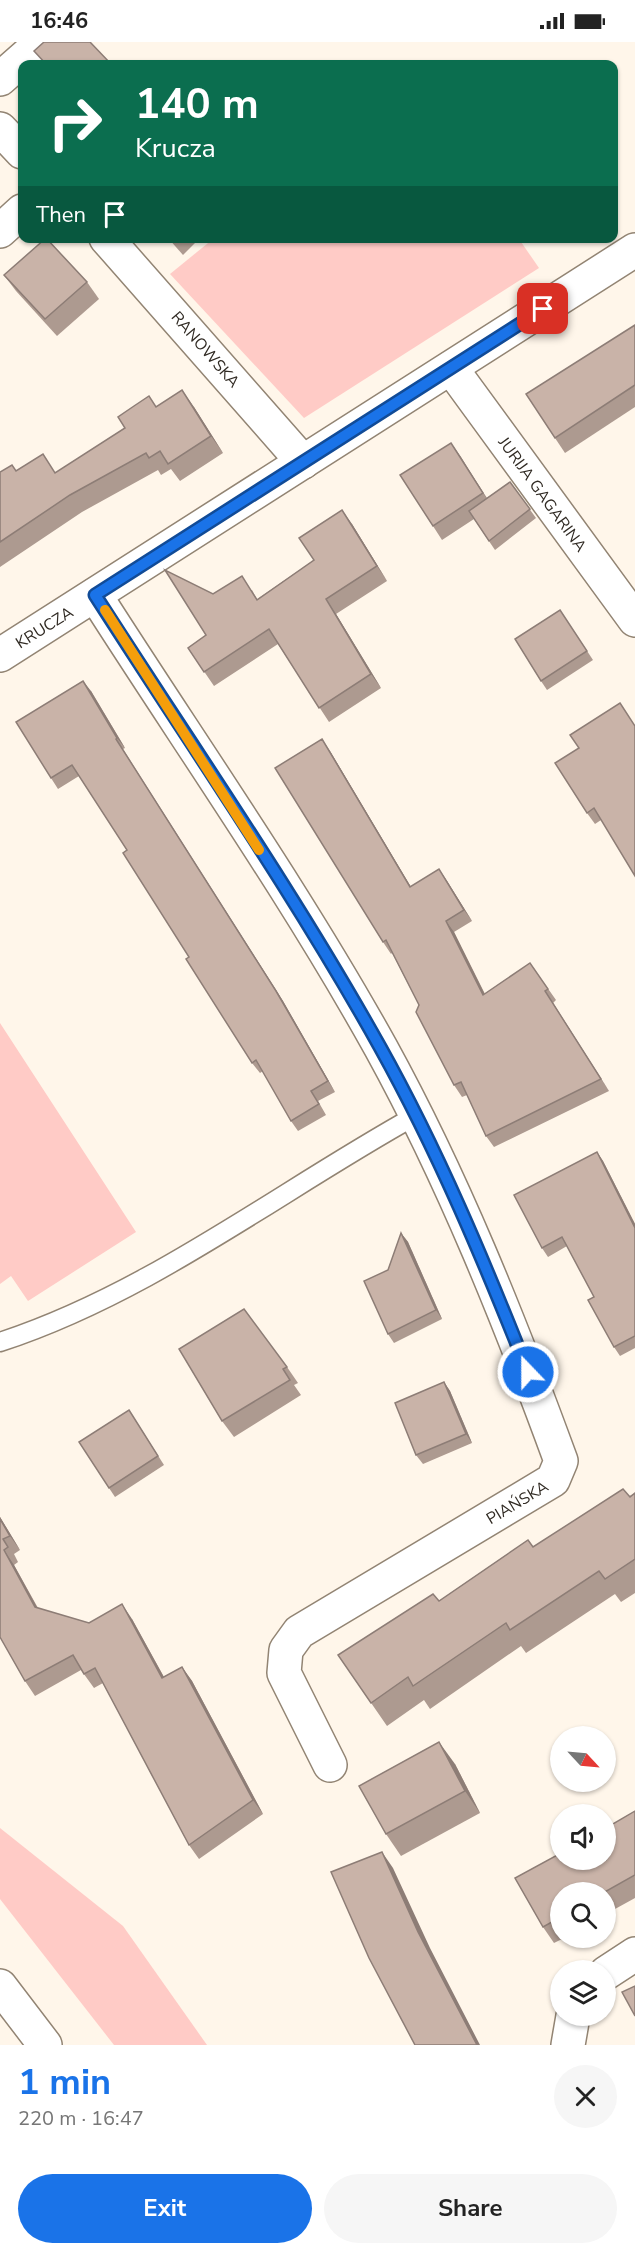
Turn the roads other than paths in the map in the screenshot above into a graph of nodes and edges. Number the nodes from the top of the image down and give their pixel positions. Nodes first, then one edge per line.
1 (42, 42) edge
2 (21, 60) edge
3 (18, 63) edge
4 (0, 78) edge
5 (0, 129) edge
6 (18, 148) edge
7 (18, 215) edge
8 (0, 231) edge
9 (110, 243) edge
10 (635, 250) edge
11 (451, 368) junction
12 (303, 462) junction
13 (95, 595) junction
14 (635, 620) edge
15 (0, 655) edge
16 (415, 1116) junction
17 (0, 1342) edge
18 (330, 1765) dead end
19 (635, 1954) edge
20 (616, 1966) edge
21 (0, 1986) edge
22 (571, 2026) edge
23 (45, 2045) edge
24 (568, 2045) edge

1 - 2 street
3 - 4 street
5 - 6 street
7 - 8 street
9 - 12 street, RANOWSKA
10 - 11 street, KRUCZA
11 - 12 street, KRUCZA
11 - 14 street, JURIJA GAGARINA
12 - 13 street, KRUCZA
13 - 15 street, KRUCZA
13 - 16 street, PIAŃSKA
16 - 17 lane
16 - 18 street, PIAŃSKA
19 - 20 street
21 - 23 street
22 - 24 street

